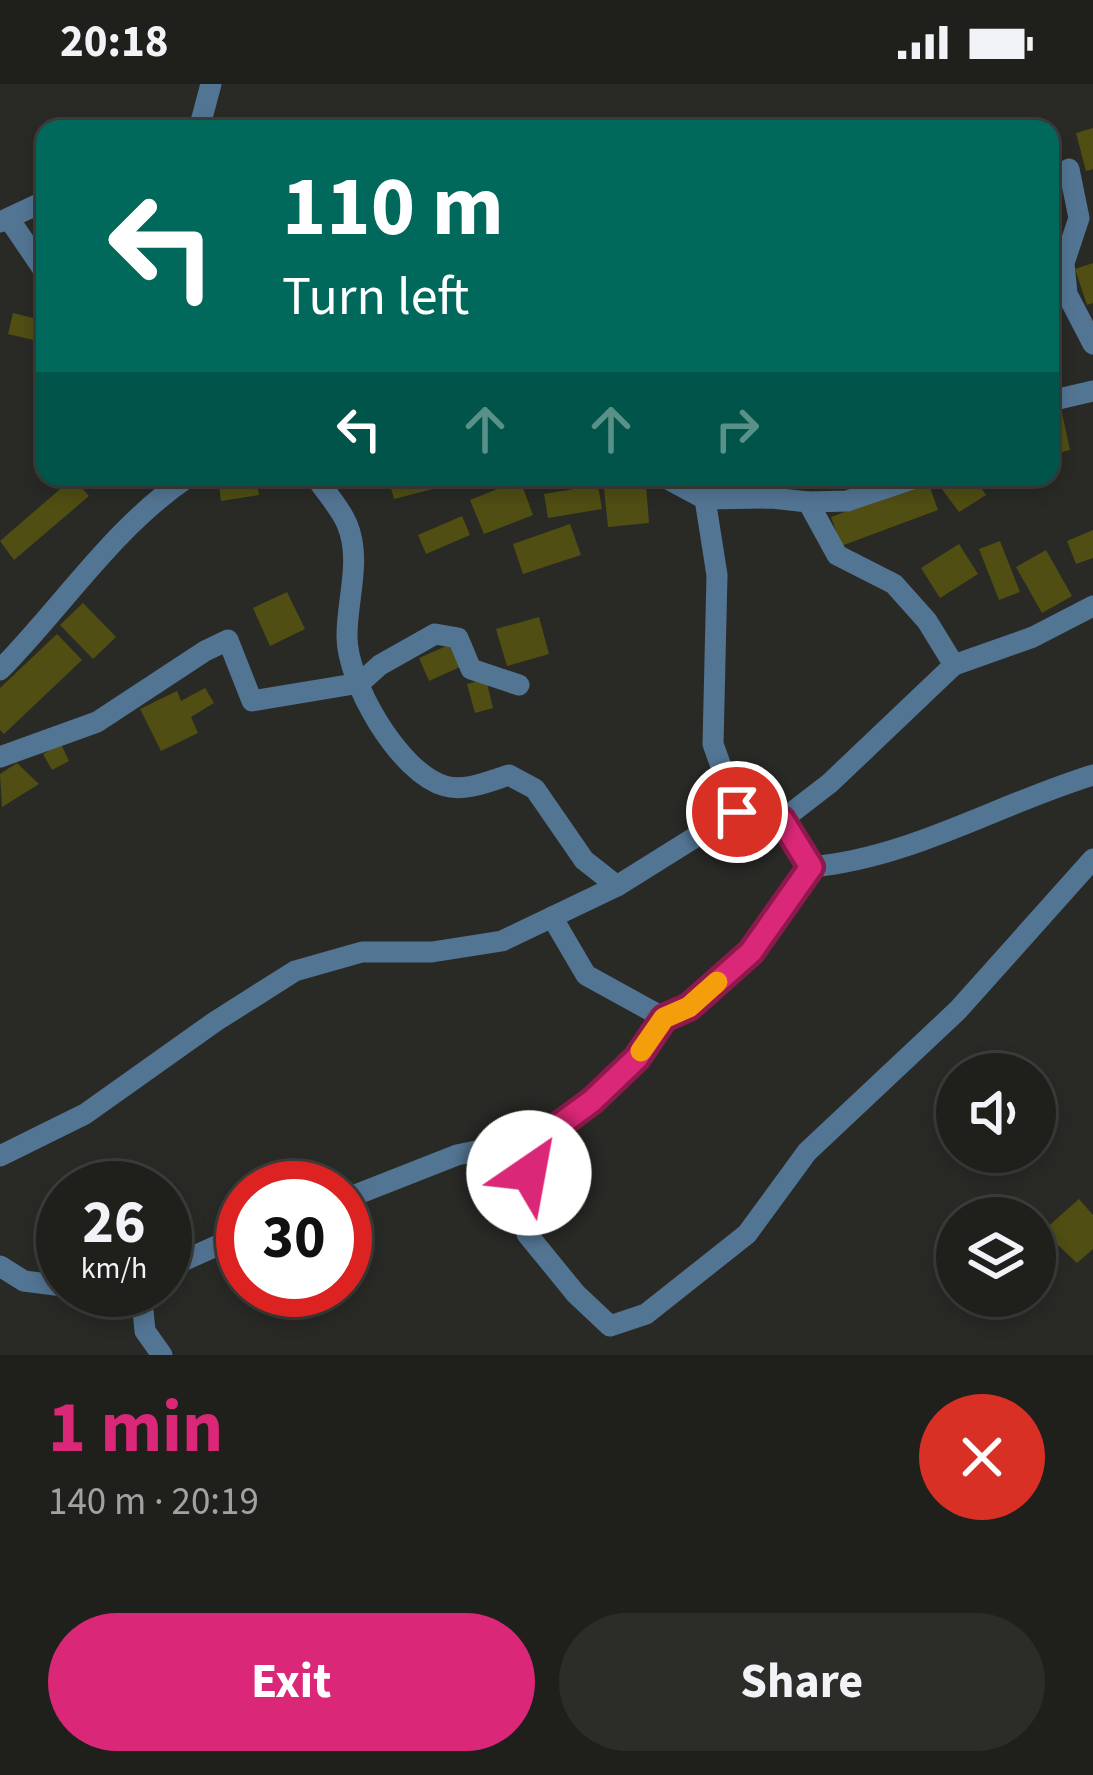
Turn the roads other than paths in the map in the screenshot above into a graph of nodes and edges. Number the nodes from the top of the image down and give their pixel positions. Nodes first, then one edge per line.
1 (211, 84) edge
2 (202, 120) edge
3 (1069, 169) dead end
4 (36, 205) edge
5 (5, 220) edge
6 (36, 260) edge
7 (1093, 344) edge
8 (1093, 391) edge
9 (1059, 399) edge
10 (177, 486) edge
11 (322, 486) edge
12 (680, 486) edge
13 (891, 486) edge
14 (705, 500) junction
15 (808, 502) junction
16 (1093, 606) edge
17 (954, 665) junction
18 (0, 670) edge
19 (360, 683) junction
20 (519, 685) dead end
21 (0, 757) edge
22 (1093, 775) edge
23 (737, 812) junction
24 (782, 820) junction
25 (1093, 859) edge
26 (811, 867) junction
27 (617, 886) junction
28 (552, 917) junction
29 (664, 1018) junction
30 (543, 1137) junction
31 (0, 1156) edge
32 (372, 1188) edge
33 (0, 1266) edge
34 (36, 1283) edge
35 (144, 1317) edge
36 (162, 1355) edge

1 - 2 street
3 - 7 street
4 - 5 street
5 - 6 street
8 - 9 street
10 - 18 street
11 - 19 street
12 - 14 street
13 - 15 street
14 - 15 street
14 - 23 street
15 - 17 street
16 - 17 street
17 - 24 street
19 - 20 street
19 - 21 street
19 - 27 street
22 - 26 street
23 - 24 street
23 - 27 street
24 - 26 street
25 - 30 street
26 - 29 street
27 - 28 street
28 - 29 street
28 - 31 street
29 - 30 street
30 - 32 street
33 - 34 street
35 - 36 street

